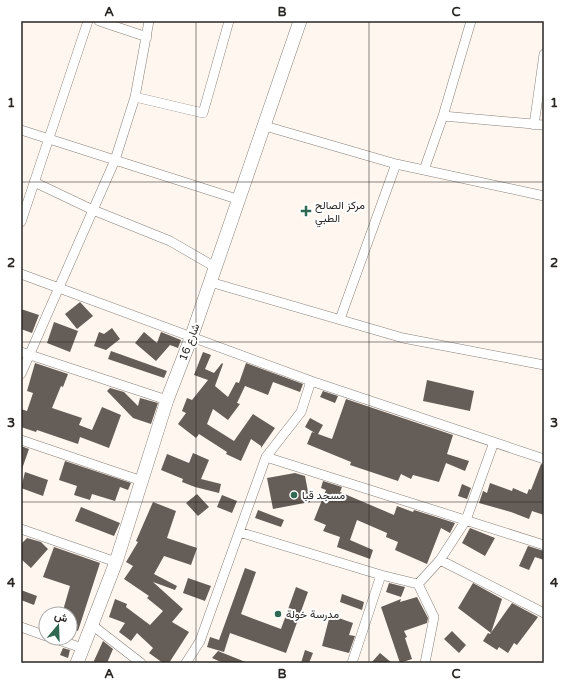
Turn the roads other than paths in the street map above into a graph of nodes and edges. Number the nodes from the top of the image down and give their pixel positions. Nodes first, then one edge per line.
1 (88, 21) edge
2 (99, 21) edge
3 (149, 21) edge
4 (229, 21) edge
5 (300, 21) edge
6 (471, 21) edge
7 (146, 37) junction
8 (544, 55) edge
9 (135, 97) junction
10 (443, 116) junction
11 (534, 125) junction
12 (544, 125) edge
13 (265, 126) junction
14 (21, 130) edge
15 (49, 138) junction
16 (115, 160) junction
17 (396, 164) junction
18 (424, 170) junction
19 (34, 182) junction
20 (544, 196) edge
21 (240, 200) junction
22 (93, 210) junction
23 (21, 222) edge
24 (215, 267) junction
25 (21, 274) edge
26 (210, 282) junction
27 (58, 289) junction
28 (340, 320) junction
29 (192, 338) junction
30 (25, 353) edge
31 (544, 355) edge
32 (543, 365) edge
33 (21, 374) edge
34 (311, 381) junction
35 (167, 400) junction
36 (21, 440) edge
37 (494, 442) junction
38 (266, 457) junction
39 (544, 459) edge
40 (142, 481) junction
41 (466, 520) junction
42 (21, 529) edge
43 (240, 532) junction
44 (544, 544) edge
45 (440, 560) junction
46 (116, 562) junction
47 (381, 575) junction
48 (418, 584) junction
49 (544, 612) edge
50 (92, 625) junction
51 (21, 627) edge
52 (38, 633) edge
53 (76, 646) edge
54 (82, 648) junction
55 (426, 661) edge
56 (77, 663) edge
57 (141, 663) edge
58 (186, 663) edge
59 (352, 663) edge
60 (436, 663) edge

1 - 15 street
2 - 7 street
3 - 7 street
4 - 9 street
5 - 13 street, شارع 16
6 - 10 street
7 - 9 street
8 - 11 street
9 - 16 street
10 - 11 street
10 - 18 street
11 - 12 street
13 - 17 street
13 - 21 street, شارع 16
14 - 15 street
15 - 16 street
15 - 19 street
16 - 21 street
16 - 22 street
17 - 18 street
17 - 28 street
18 - 20 street
19 - 22 street
19 - 23 street
21 - 24 street, شارع 16
22 - 24 street
22 - 27 street
24 - 26 street, شارع 16
25 - 27 street
26 - 28 street
26 - 29 street, شارع 16
27 - 29 street
27 - 30 street
28 - 32 street
29 - 34 street
29 - 35 street, شارع 16
30 - 33 street
30 - 35 street
31 - 32 street
34 - 37 street
34 - 38 street
35 - 40 street, شارع 16
36 - 40 street
37 - 39 street
37 - 41 street
38 - 41 street
38 - 43 street
40 - 46 street, شارع 16
41 - 44 street
41 - 45 street
42 - 46 street
43 - 47 street
43 - 58 street
45 - 48 street
45 - 49 street
46 - 50 street, شارع 16
47 - 48 street
47 - 59 street
48 - 55 street
50 - 54 street, شارع 16
50 - 57 street
51 - 52 street
53 - 54 street
54 - 56 street, شارع 16
55 - 60 street

